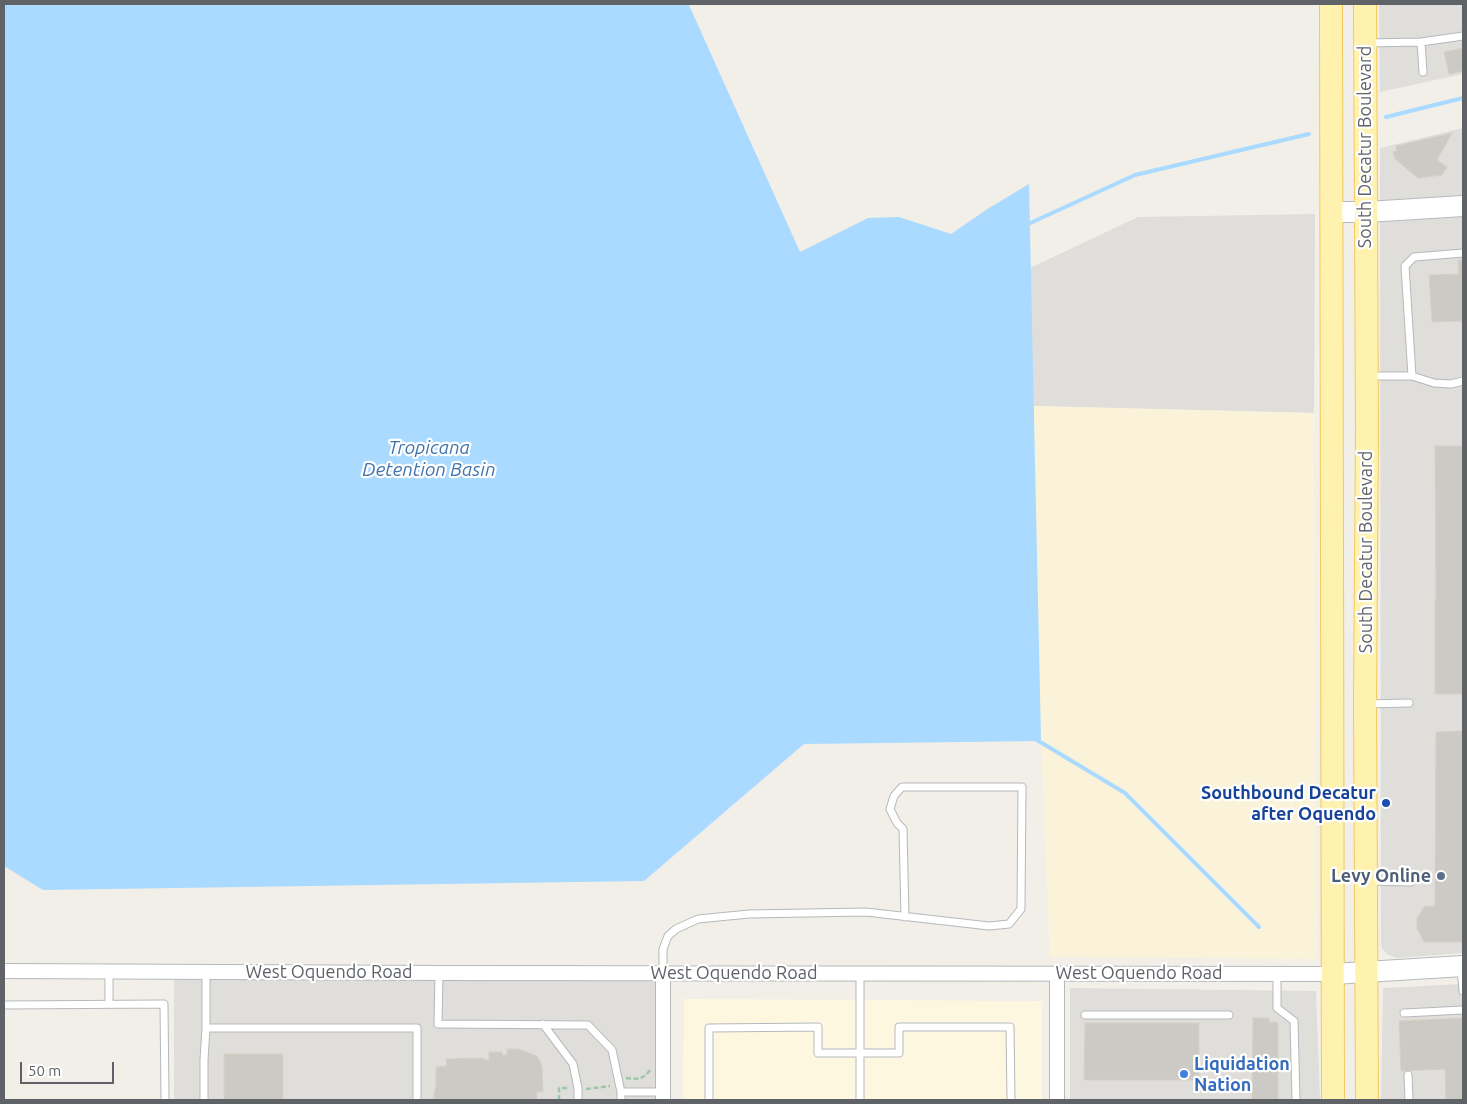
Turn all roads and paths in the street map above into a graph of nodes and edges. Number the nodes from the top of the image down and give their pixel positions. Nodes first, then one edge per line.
1 (1331, 4) edge
2 (1365, 4) edge
3 (1463, 36) edge
4 (1421, 42) junction
5 (1364, 44) junction
6 (1423, 72) dead end
7 (1463, 206) edge
8 (1331, 212) junction
9 (1366, 212) junction
10 (1463, 253) edge
11 (1366, 376) junction
12 (1412, 376) junction
13 (1463, 382) edge
14 (1365, 704) junction
15 (1409, 704) dead end
16 (1366, 881) junction
17 (1411, 882) dead end
18 (905, 916) junction
19 (1462, 966) edge
20 (4, 970) edge
21 (109, 971) junction
22 (206, 971) junction
23 (1366, 972) junction
24 (439, 973) junction
25 (662, 973) junction
26 (1057, 973) junction
27 (1277, 973) junction
28 (860, 974) junction
29 (1333, 974) junction
30 (1463, 991) edge
31 (109, 1004) junction
32 (4, 1005) edge
33 (1463, 1010) edge
34 (1404, 1013) dead end
35 (1085, 1015) dead end
36 (1229, 1015) dead end
37 (543, 1024) junction
38 (206, 1028) junction
39 (859, 1053) junction
40 (650, 1070) dead end
41 (1408, 1075) dead end
42 (619, 1081) junction
43 (578, 1088) junction
44 (621, 1092) junction
45 (662, 1096) edge
46 (165, 1100) edge
47 (204, 1100) edge
48 (417, 1100) edge
49 (559, 1100) edge
50 (578, 1100) edge
51 (621, 1100) edge
52 (709, 1100) edge
53 (860, 1100) edge
54 (1011, 1100) edge
55 (1057, 1100) edge
56 (1296, 1100) edge
57 (1333, 1100) edge
58 (1367, 1100) edge
59 (1409, 1100) edge

1 - 8 main road, South Decatur Boulevard
2 - 5 main road, South Decatur Boulevard
3 - 4 lane
4 - 5 lane
4 - 6 lane
5 - 9 main road, South Decatur Boulevard
7 - 9 street
8 - 9 street
8 - 29 main road, South Decatur Boulevard
9 - 11 main road, South Decatur Boulevard
10 - 12 lane
11 - 12 lane
11 - 14 main road, South Decatur Boulevard
12 - 13 lane
14 - 15 lane
14 - 16 main road, South Decatur Boulevard
16 - 17 lane
16 - 23 main road, South Decatur Boulevard
18 - 18 lane
18 - 25 lane
19 - 23 street, West Oquendo Road
19 - 30 lane
20 - 21 street, West Oquendo Road
21 - 22 street, West Oquendo Road
21 - 31 lane
22 - 24 street, West Oquendo Road
22 - 38 lane
23 - 29 street, West Oquendo Road
23 - 58 main road, South Decatur Boulevard
24 - 25 street, West Oquendo Road
24 - 37 lane
25 - 28 street, West Oquendo Road
25 - 45 street
26 - 27 street, West Oquendo Road
26 - 28 street, West Oquendo Road
26 - 55 street
27 - 29 street, West Oquendo Road
27 - 56 lane
28 - 39 lane
29 - 57 main road, South Decatur Boulevard
31 - 32 lane
31 - 46 lane
33 - 34 lane
35 - 36 lane
37 - 42 lane
37 - 43 lane
38 - 47 lane
38 - 48 lane
39 - 52 lane
39 - 53 lane
39 - 54 lane
40 - 42 path
41 - 59 lane
42 - 43 path
42 - 44 lane
43 - 49 path
43 - 50 lane
44 - 45 lane
44 - 51 lane

